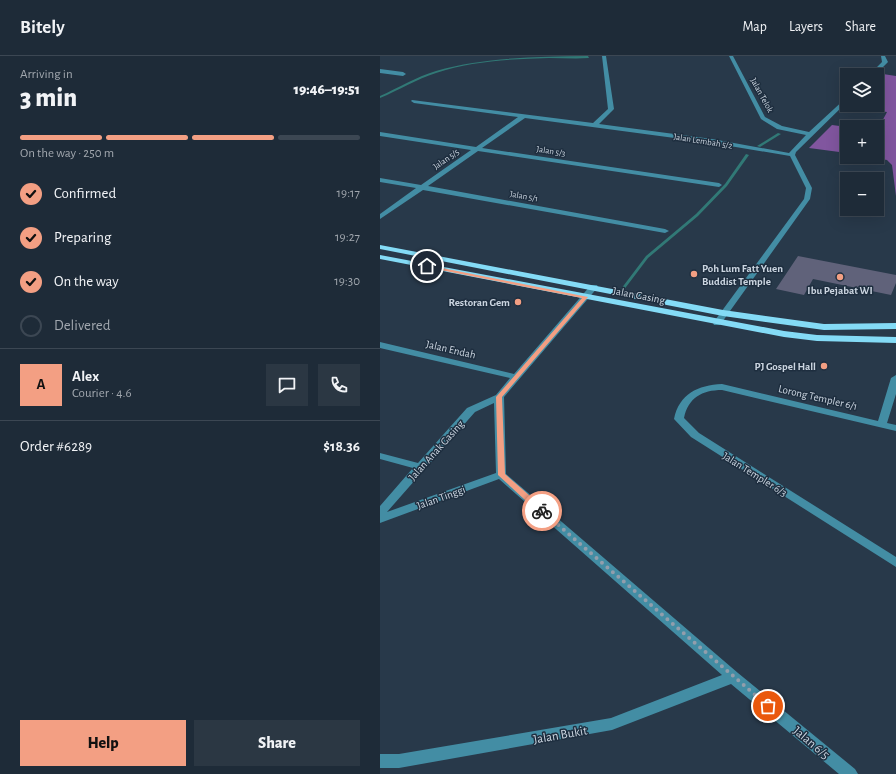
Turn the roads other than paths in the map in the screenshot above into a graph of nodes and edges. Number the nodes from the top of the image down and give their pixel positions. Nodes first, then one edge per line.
1 (604, 56) edge
2 (731, 56) edge
3 (883, 56) edge
4 (879, 68) edge
5 (380, 71) edge
6 (403, 74) dead end
7 (414, 101) dead end
8 (840, 106) edge
9 (523, 116) junction
10 (595, 125) junction
11 (380, 134) edge
12 (811, 134) junction
13 (477, 149) junction
14 (792, 155) junction
15 (380, 180) edge
16 (719, 185) dead end
17 (423, 187) junction
18 (380, 217) edge
19 (665, 231) dead end
20 (380, 247) edge
21 (380, 257) edge
22 (594, 287) junction
23 (585, 297) junction
24 (723, 313) junction
25 (717, 322) junction
26 (896, 326) edge
27 (896, 340) edge
28 (380, 345) edge
29 (516, 377) junction
30 (896, 378) edge
31 (733, 389) joint
32 (499, 397) junction
33 (882, 424) junction
34 (896, 428) edge
35 (380, 456) edge
36 (421, 467) junction
37 (501, 475) junction
38 (380, 513) edge
39 (380, 520) edge
40 (896, 563) edge
41 (732, 677) junction
42 (380, 761) edge
43 (850, 774) edge

1 - 10 street
2 - 12 street, Jalan Telok
3 - 4 street
5 - 6 street
7 - 9 street, Jalan Lembah 5/2
8 - 12 street
9 - 10 street, Jalan Lembah 5/2
9 - 13 street, Jalan 5/5
10 - 14 street, Jalan Lembah 5/2
11 - 13 street, Jalan 5/3
12 - 14 street
13 - 16 street, Jalan 5/3
13 - 17 street, Jalan 5/5
14 - 24 street
15 - 17 street, Jalan 5/1
17 - 18 street, Jalan 5/5
17 - 19 street, Jalan 5/1
20 - 22 main road, Jalan Gasing
21 - 23 main road, Jalan Gasing
22 - 23 street, Jalan Anak Gasing
22 - 24 main road, Jalan Gasing
23 - 25 main road, Jalan Gasing
23 - 29 street, Jalan Anak Gasing
24 - 25 street
24 - 26 main road, Jalan Gasing
25 - 27 main road, Jalan Gasing
28 - 29 street, Jalan Endah
29 - 32 street, Jalan Anak Gasing
30 - 33 street
31 - 33 street, Lorong Templer 6/1
31 - 40 street, Jalan Templer 6/3
32 - 36 street, Jalan Anak Gasing
32 - 37 street
33 - 34 street, Lorong Templer 6/1
35 - 36 street
36 - 38 street, Jalan Anak Gasing
37 - 39 street, Jalan Tinggi
37 - 41 street, Jalan 6/5
41 - 42 street, Jalan Bukit
41 - 43 street, Jalan 6/5

